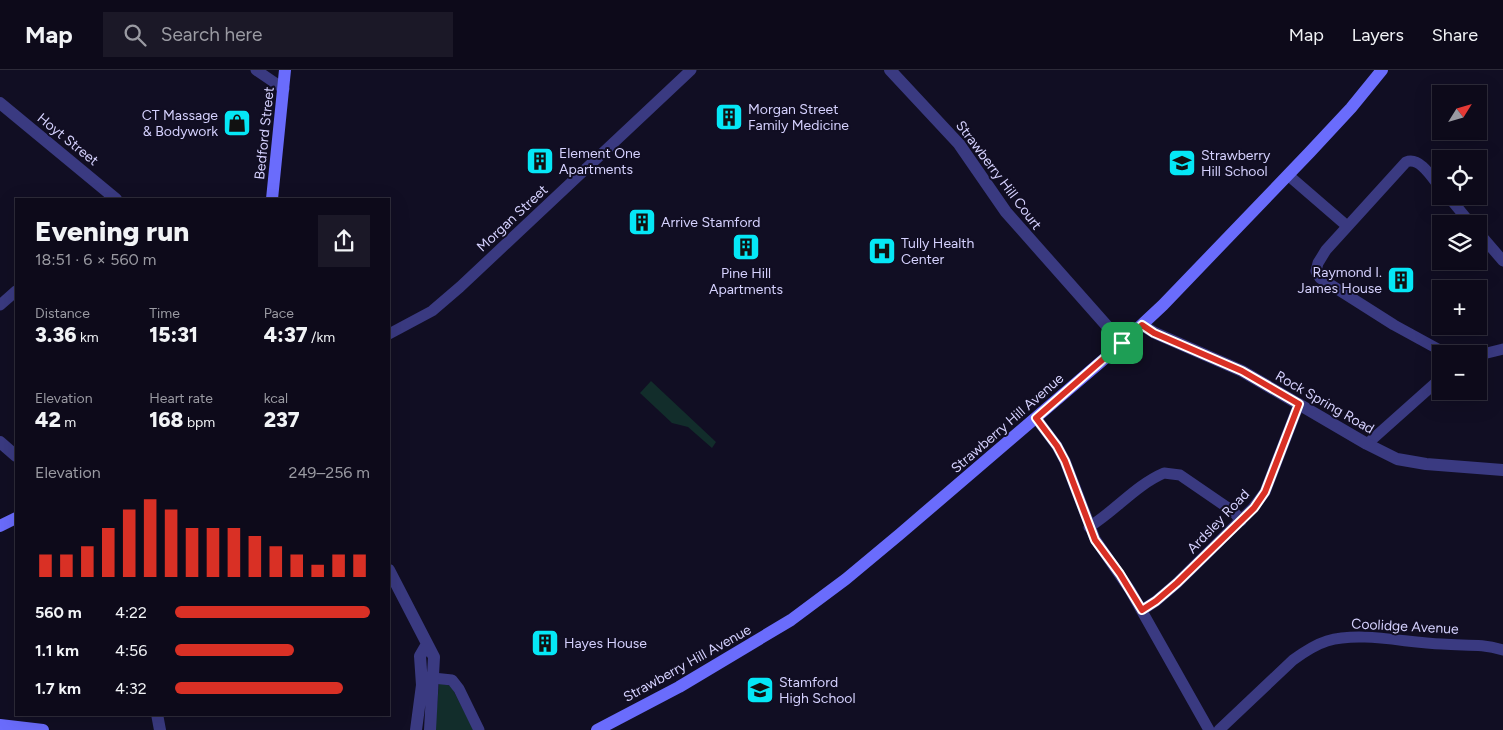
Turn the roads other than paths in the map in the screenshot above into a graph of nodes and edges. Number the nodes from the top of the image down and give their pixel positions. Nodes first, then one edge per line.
1 (256, 70) edge
2 (285, 70) edge
3 (691, 70) edge
4 (890, 70) edge
5 (1382, 70) edge
6 (284, 89) junction
7 (0, 103) edge
8 (1288, 175) junction
9 (1432, 178) edge
10 (115, 198) edge
11 (272, 198) edge
12 (1455, 205) edge
13 (1464, 215) edge
14 (1347, 226) junction
15 (1487, 242) edge
16 (1503, 261) edge
17 (15, 291) edge
18 (0, 305) edge
19 (1142, 325) junction
20 (390, 333) edge
21 (1122, 343) junction
22 (1432, 346) edge
23 (1503, 349) edge
24 (1487, 353) edge
25 (1432, 386) edge
26 (1299, 404) junction
27 (1036, 418) junction
28 (0, 442) edge
29 (1367, 444) junction
30 (15, 455) edge
31 (1503, 470) edge
32 (15, 518) edge
33 (1240, 520) junction
34 (0, 526) edge
35 (1089, 527) junction
36 (390, 572) edge
37 (1142, 610) junction
38 (427, 644) junction
39 (1503, 650) edge
40 (433, 678) junction
41 (156, 716) edge
42 (0, 725) edge
43 (43, 730) edge
44 (160, 730) edge
45 (416, 730) edge
46 (430, 730) edge
47 (479, 730) edge
48 (597, 730) edge
49 (1209, 730) edge
50 (1219, 730) edge

1 - 6 street
2 - 6 main road, Bedford Street
3 - 20 street, Morgan Street
4 - 21 street, Strawberry Hill Court
5 - 8 main road, Strawberry Hill Avenue
6 - 11 main road, Bedford Street
7 - 10 street, Hoyt Street
8 - 14 street
8 - 19 main road, Strawberry Hill Avenue
9 - 14 street
12 - 13 street
14 - 22 street
15 - 16 street
17 - 18 street
19 - 21 main road, Strawberry Hill Avenue
19 - 26 street, Rock Spring Road
21 - 27 main road, Strawberry Hill Avenue
23 - 24 street
25 - 29 street
26 - 29 street, Rock Spring Road
26 - 33 street, Ardsley Road
27 - 35 street
27 - 48 main road, Strawberry Hill Avenue
28 - 30 street
29 - 31 street, Rock Spring Road
32 - 34 main road
33 - 35 street
33 - 37 street, Ardsley Road
35 - 37 street
36 - 38 street
37 - 49 street
38 - 40 street
38 - 45 street
39 - 50 street, Coolidge Avenue
40 - 46 street
40 - 47 street
41 - 44 street
42 - 43 main road

